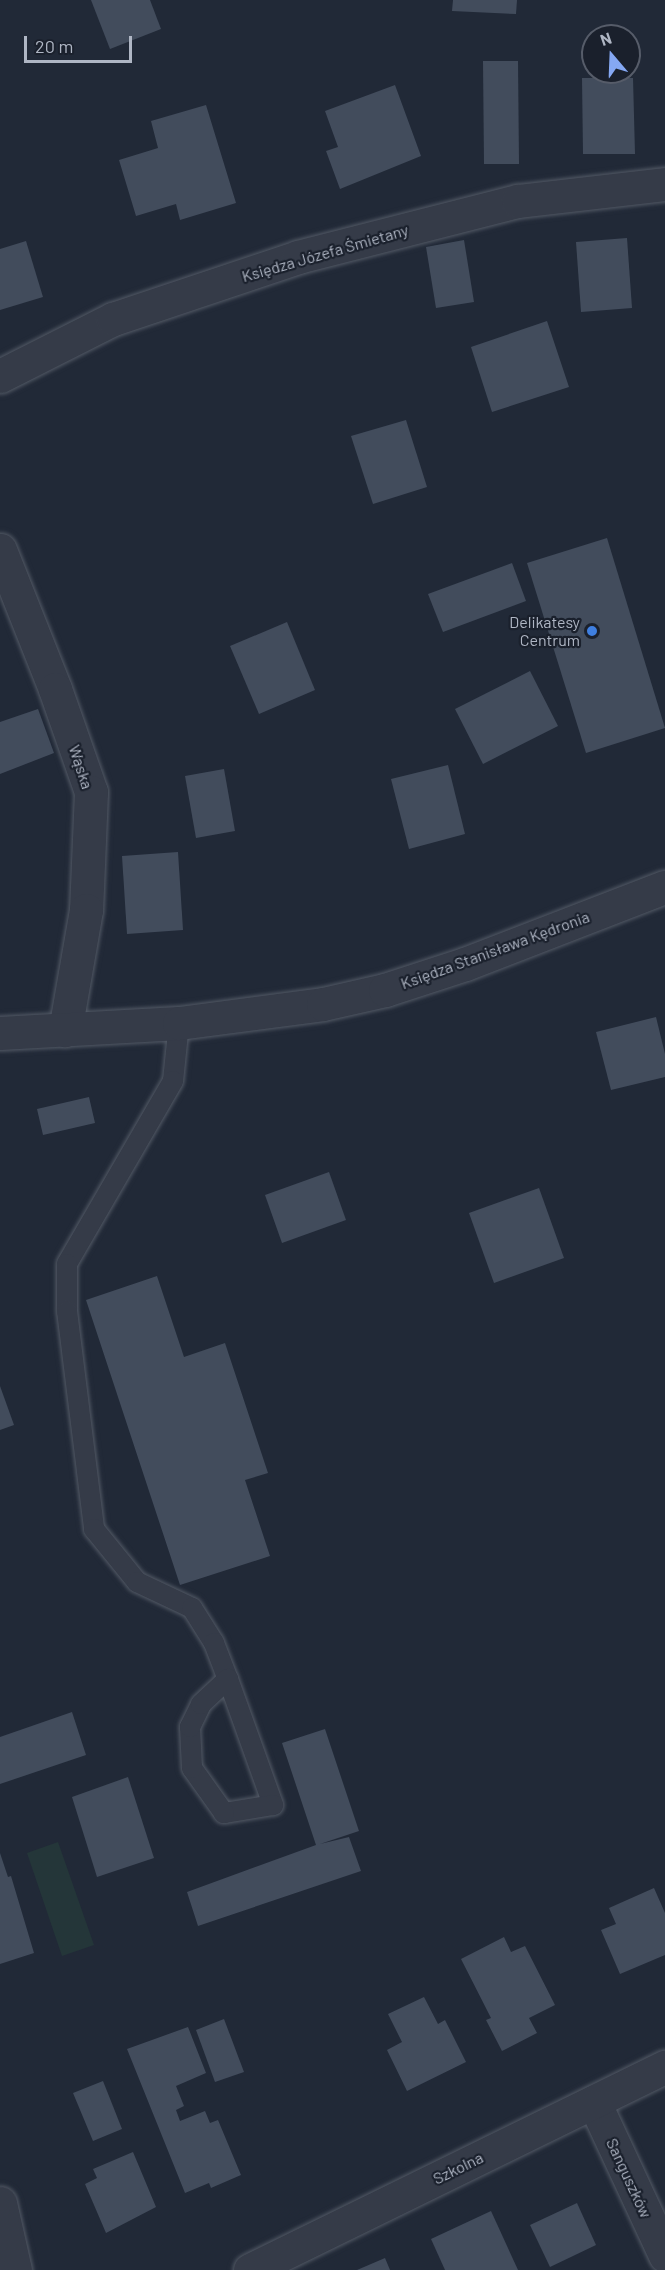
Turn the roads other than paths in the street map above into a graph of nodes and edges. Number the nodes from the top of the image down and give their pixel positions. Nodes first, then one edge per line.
1 (665, 184) edge
2 (0, 376) edge
3 (0, 550) edge
4 (665, 887) edge
5 (179, 1023) junction
6 (65, 1030) junction
7 (0, 1033) edge
8 (228, 1679) junction
9 (665, 2067) edge
10 (594, 2102) junction
11 (0, 2204) edge
12 (665, 2254) edge
13 (15, 2270) edge
14 (250, 2270) edge

1 - 2 street, Księdza Józefa Śmietany
3 - 6 street, Wąska
4 - 5 street, Księdza Stanisława Kędronia
5 - 6 street, Księdza Stanisława Kędronia
5 - 8 lane
6 - 7 street, Księdza Stanisława Kędronia
8 - 8 lane
9 - 10 street, Szkolna
10 - 12 street, Sanguszków
10 - 14 street, Szkolna
11 - 13 street

